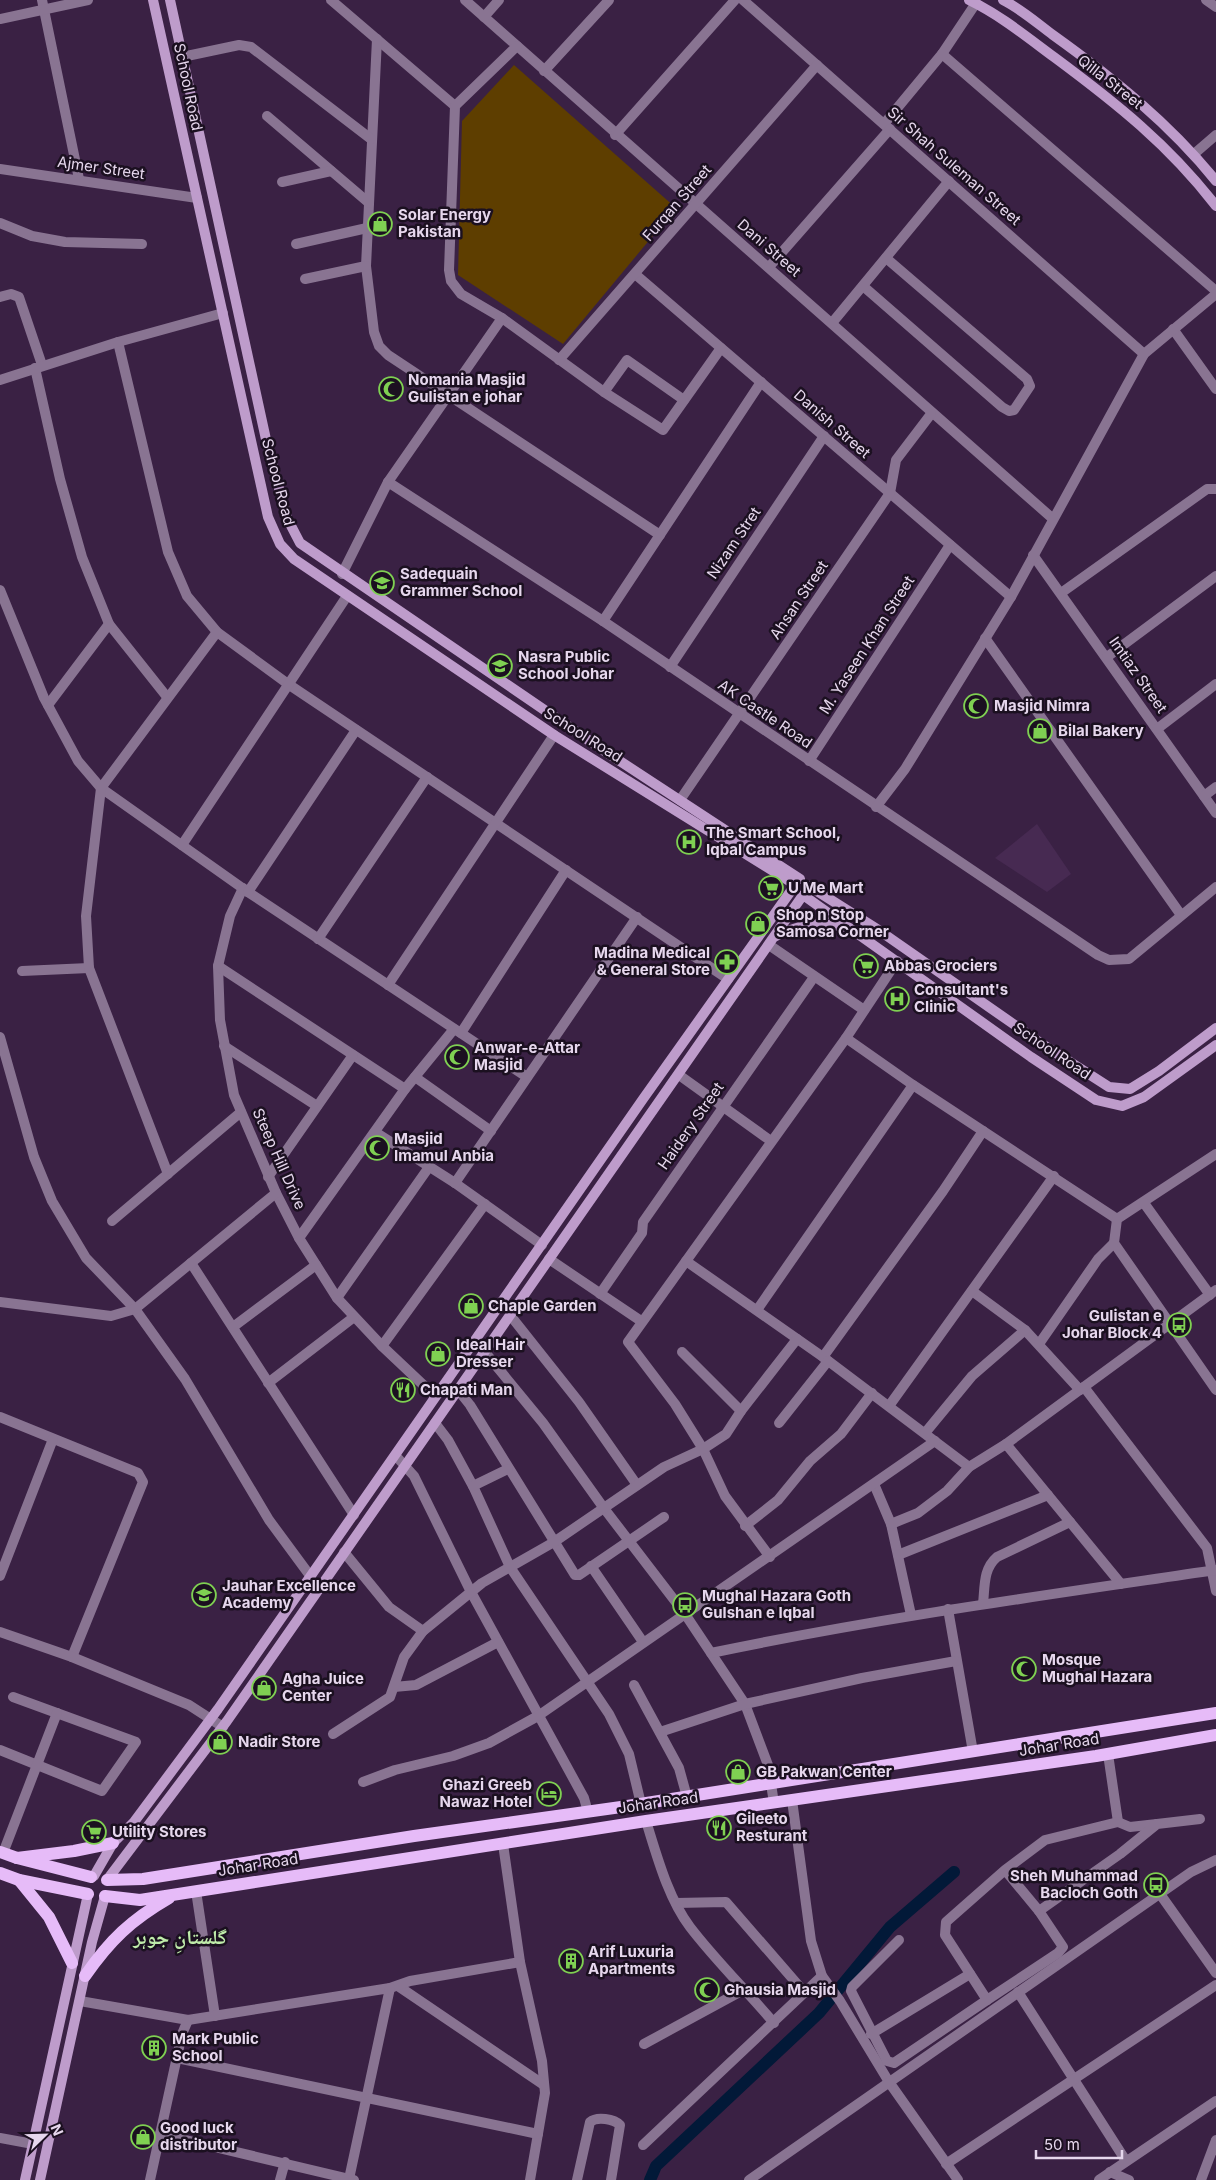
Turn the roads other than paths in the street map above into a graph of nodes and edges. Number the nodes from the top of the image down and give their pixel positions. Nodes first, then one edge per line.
1 (88, 0) edge
2 (153, 0) edge
3 (170, 0) edge
4 (331, 0) edge
5 (465, 0) edge
6 (499, 0) edge
7 (609, 0) edge
8 (735, 0) edge
9 (743, 0) edge
10 (1003, 0) edge
11 (1206, 0) edge
12 (973, 2) edge
13 (43, 5) edge
14 (1216, 7) edge
15 (484, 17) junction
16 (0, 19) edge
17 (377, 39) junction
18 (517, 46) junction
19 (942, 54) junction
20 (182, 57) junction
21 (817, 65) junction
22 (544, 70) junction
23 (1136, 98) junction
24 (455, 106) junction
25 (1125, 112) junction
26 (267, 116) dead end
27 (887, 127) junction
28 (615, 135) junction
29 (1216, 135) edge
30 (371, 139) junction
31 (1194, 154) junction
32 (0, 169) edge
33 (331, 172) junction
34 (79, 179) junction
35 (949, 181) junction
36 (1216, 181) edge
37 (282, 182) dead end
38 (197, 198) junction
39 (369, 203) junction
40 (696, 204) junction
41 (1216, 206) edge
42 (0, 223) edge
43 (367, 228) junction
44 (142, 244) dead end
45 (296, 244) dead end
46 (886, 258) junction
47 (366, 266) junction
48 (769, 267) junction
49 (635, 274) junction
50 (305, 279) dead end
51 (863, 286) junction
52 (1216, 293) edge
53 (0, 297) edge
54 (223, 313) junction
55 (502, 318) junction
56 (832, 323) junction
57 (1173, 329) junction
58 (118, 342) junction
59 (721, 348) junction
60 (1144, 354) junction
61 (559, 360) junction
62 (38, 367) junction
63 (0, 380) edge
64 (761, 382) junction
65 (1216, 388) edge
66 (604, 392) junction
67 (448, 395) junction
68 (684, 400) junction
69 (931, 414) junction
70 (824, 436) junction
71 (388, 482) junction
72 (1216, 489) edge
73 (280, 492) junction
74 (890, 493) junction
75 (263, 495) junction
76 (1052, 518) junction
77 (660, 535) junction
78 (950, 545) junction
79 (1033, 555) junction
80 (342, 574) junction
81 (1216, 576) edge
82 (0, 590) edge
83 (1061, 593) junction
84 (347, 596) junction
85 (1010, 597) junction
86 (603, 621) junction
87 (109, 624) junction
88 (216, 632) junction
89 (985, 638) junction
90 (1107, 657) junction
91 (670, 667) junction
92 (288, 684) junction
93 (1216, 684) edge
94 (166, 697) junction
95 (48, 705) junction
96 (740, 715) junction
97 (1158, 729) junction
98 (356, 730) junction
99 (554, 735) junction
100 (603, 750) junction
101 (597, 761) junction
102 (809, 761) junction
103 (427, 777) junction
104 (1216, 787) edge
105 (102, 788) junction
106 (1204, 796) junction
107 (680, 800) junction
108 (876, 807) junction
109 (1216, 813) edge
110 (497, 824) junction
111 (182, 845) junction
112 (566, 870) junction
113 (796, 884) junction
114 (1216, 887) edge
115 (246, 890) junction
116 (806, 891) junction
117 (1181, 915) junction
118 (637, 918) junction
119 (849, 928) junction
120 (877, 930) junction
121 (318, 939) junction
122 (772, 941) junction
123 (868, 942) junction
124 (897, 961) junction
125 (218, 966) junction
126 (89, 968) junction
127 (22, 971) dead end
128 (814, 978) junction
129 (728, 979) junction
130 (388, 985) junction
131 (864, 1010) junction
132 (1216, 1028) edge
133 (457, 1031) junction
134 (0, 1037) edge
135 (846, 1038) junction
136 (1216, 1045) edge
137 (224, 1046) junction
138 (353, 1055) junction
139 (1173, 1061) junction
140 (1180, 1071) junction
141 (679, 1075) junction
142 (415, 1077) junction
143 (527, 1077) junction
144 (913, 1085) junction
145 (405, 1089) junction
146 (317, 1106) junction
147 (723, 1106) junction
148 (241, 1112) junction
149 (491, 1131) junction
150 (983, 1131) junction
151 (374, 1132) junction
152 (771, 1141) junction
153 (1216, 1154) edge
154 (429, 1167) junction
155 (168, 1174) junction
156 (268, 1176) junction
157 (1054, 1176) junction
158 (455, 1183) junction
159 (276, 1193) junction
160 (1144, 1203) junction
161 (485, 1204) junction
162 (1117, 1219) junction
163 (112, 1222) dead end
164 (300, 1238) junction
165 (1114, 1243) junction
166 (542, 1245) junction
167 (549, 1259) junction
168 (686, 1261) junction
169 (191, 1263) junction
170 (316, 1266) junction
171 (972, 1291) junction
172 (1213, 1292) edge
173 (600, 1294) junction
174 (337, 1298) junction
175 (0, 1302) edge
176 (135, 1309) junction
177 (757, 1310) junction
178 (510, 1315) junction
179 (354, 1316) junction
180 (641, 1321) junction
181 (1170, 1324) junction
182 (233, 1327) junction
183 (1025, 1330) junction
184 (797, 1339) junction
185 (1039, 1344) junction
186 (382, 1346) junction
187 (484, 1351) junction
188 (682, 1352) dead end
189 (825, 1359) junction
190 (1214, 1383) edge
191 (268, 1384) junction
192 (1082, 1388) junction
193 (458, 1390) junction
194 (872, 1394) junction
195 (436, 1396) junction
196 (890, 1406) junction
197 (741, 1411) junction
198 (0, 1417) edge
199 (435, 1423) junction
200 (779, 1423) dead end
201 (925, 1433) junction
202 (53, 1439) junction
203 (935, 1441) junction
204 (1006, 1444) junction
205 (703, 1449) junction
206 (396, 1456) junction
207 (405, 1465) junction
208 (969, 1467) junction
209 (508, 1469) junction
210 (874, 1484) junction
211 (637, 1485) junction
212 (473, 1486) junction
213 (1048, 1495) junction
214 (603, 1508) junction
215 (354, 1515) junction
216 (664, 1517) dead end
217 (1070, 1522) junction
218 (891, 1524) junction
219 (745, 1526) junction
220 (629, 1541) junction
221 (554, 1542) junction
222 (344, 1552) junction
223 (898, 1555) junction
224 (770, 1557) junction
225 (591, 1566) junction
226 (510, 1567) junction
227 (1214, 1570) edge
228 (0, 1576) edge
229 (311, 1577) junction
230 (1121, 1584) junction
231 (1216, 1591) edge
232 (471, 1592) junction
233 (983, 1604) junction
234 (948, 1609) junction
235 (684, 1614) junction
236 (910, 1615) junction
237 (423, 1631) junction
238 (0, 1632) edge
239 (498, 1642) junction
240 (643, 1642) junction
241 (711, 1653) junction
242 (72, 1657) junction
243 (956, 1661) junction
244 (586, 1683) junction
245 (634, 1685) dead end
246 (394, 1687) junction
247 (13, 1697) dead end
248 (745, 1704) junction
249 (57, 1713) junction
250 (1216, 1713) edge
251 (538, 1716) junction
252 (212, 1718) junction
253 (223, 1726) junction
254 (660, 1732) junction
255 (333, 1734) dead end
256 (1216, 1735) edge
257 (0, 1750) edge
258 (972, 1752) junction
259 (1108, 1754) junction
260 (38, 1765) junction
261 (363, 1782) dead end
262 (770, 1784) junction
263 (687, 1797) junction
264 (792, 1800) junction
265 (774, 1803) junction
266 (641, 1804) junction
267 (588, 1812) junction
268 (1200, 1819) dead end
269 (646, 1821) junction
270 (1118, 1822) junction
271 (1157, 1824) junction
272 (113, 1843) junction
273 (502, 1844) junction
274 (2, 1852) edge
275 (17, 1858) junction
276 (1216, 1860) edge
277 (1005, 1870) junction
278 (0, 1873) edge
279 (93, 1876) junction
280 (19, 1880) junction
281 (107, 1880) junction
282 (196, 1891) junction
283 (88, 1894) junction
284 (176, 1894) junction
285 (1160, 1894) junction
286 (106, 1896) junction
287 (676, 1903) junction
288 (1039, 1911) junction
289 (898, 1940) dead end
290 (520, 1962) junction
291 (72, 1963) junction
292 (1216, 1973) edge
293 (970, 1974) junction
294 (85, 1976) junction
295 (822, 1976) junction
296 (1216, 1985) edge
297 (394, 1987) junction
298 (745, 1989) junction
299 (1018, 1992) junction
300 (805, 1993) junction
301 (987, 2000) junction
302 (80, 2001) junction
303 (214, 2016) junction
304 (188, 2020) junction
305 (774, 2023) junction
306 (872, 2034) junction
307 (644, 2044) dead end
308 (177, 2058) junction
309 (1074, 2079) junction
310 (889, 2082) junction
311 (544, 2085) junction
312 (368, 2097) junction
313 (1216, 2101) edge
314 (160, 2134) junction
315 (538, 2134) junction
316 (0, 2138) edge
317 (1216, 2140) edge
318 (33, 2144) junction
319 (643, 2145) dead end
320 (1126, 2161) junction
321 (284, 2162) junction
322 (946, 2164) junction
323 (1110, 2172) junction
324 (352, 2179) edge
325 (25, 2180) edge
326 (40, 2180) edge
327 (150, 2180) edge
328 (280, 2180) edge
329 (530, 2180) edge
330 (577, 2180) edge
331 (611, 2180) edge
332 (748, 2180) edge
333 (958, 2180) edge
334 (1099, 2180) edge
335 (1129, 2180) edge
336 (1200, 2180) edge

1 - 13 street
2 - 38 street, School Road
3 - 20 street, School Road
4 - 17 street
5 - 15 street, Dani Street
6 - 15 street
7 - 22 street
8 - 28 street
9 - 21 street, Sir Shah Suleman Street
10 - 23 street, Qilla Street
11 - 14 street
12 - 19 street
12 - 25 street, Qilla Street
13 - 16 street
13 - 34 street
15 - 18 street, Dani Street
17 - 24 street
17 - 30 street
18 - 22 street, Dani Street
18 - 24 street
19 - 27 street
19 - 52 street
20 - 30 street
20 - 73 street, School Road
21 - 27 street, Sir Shah Suleman Street
21 - 40 street, Furqan Street
22 - 28 street, Dani Street
23 - 25 street
23 - 31 street, Qilla Street
24 - 55 street
25 - 41 street, Qilla Street
26 - 33 street
27 - 35 street, Sir Shah Suleman Street
27 - 48 street
28 - 40 street, Dani Street
29 - 31 street
30 - 39 street
31 - 36 street, Qilla Street
32 - 34 street, Ajmer Street
33 - 37 street
33 - 39 street
34 - 38 street, Ajmer Street
35 - 46 street
35 - 60 street, Sir Shah Suleman Street
38 - 54 street, School Road
39 - 43 street
40 - 48 street, Dani Street
40 - 49 street, Furqan Street
42 - 44 street
43 - 45 street
43 - 47 street
46 - 51 street
46 - 51 street
47 - 50 street
47 - 67 street
48 - 56 street, Dani Street
49 - 59 street, Danish Street
49 - 61 street, Furqan Street
51 - 56 street
52 - 57 street
53 - 62 street
54 - 58 street
54 - 75 street, School Road
55 - 61 street
55 - 67 street
56 - 69 street, Dani Street
57 - 60 street
57 - 65 street
58 - 62 street
58 - 88 street
59 - 64 street, Danish Street
59 - 68 street
60 - 76 street
61 - 66 street
62 - 63 street
62 - 87 street
64 - 70 street, Danish Street
64 - 77 street
66 - 68 street
66 - 68 street
67 - 71 street
67 - 77 street
69 - 74 street, Ahsan Street
69 - 76 street, Dani Street
70 - 74 street, Danish Street
70 - 91 street, Nizam Stret
71 - 80 street
71 - 86 street, AK Castle Road
72 - 83 street
73 - 75 street
73 - 80 street, School Road
74 - 78 street, Danish Street
74 - 96 street, Ahsan Street
75 - 84 street, School Road
76 - 79 street
77 - 86 street
78 - 85 street, Danish Street
78 - 102 street, M. Yaseen Khan Street
79 - 83 street, Imtiaz Street
79 - 85 street
80 - 100 street, School Road
81 - 90 street
82 - 95 street
83 - 90 street, Imtiaz Street
84 - 92 street
84 - 99 street, School Road
85 - 89 street
86 - 91 street, AK Castle Road
87 - 94 street
87 - 95 street
88 - 92 street
88 - 94 street
89 - 108 street
89 - 117 street
90 - 97 street, Imtiaz Street
91 - 96 street, AK Castle Road
92 - 98 street
92 - 111 street
93 - 97 street
94 - 105 street
95 - 105 street
96 - 102 street, AK Castle Road
96 - 107 street, Ahsan Street
97 - 106 street, Imtiaz Street
98 - 103 street
98 - 115 street, Steep Hill Drive
99 - 101 street, School Road
99 - 110 street
100 - 101 street
100 - 107 street, School Road
101 - 113 street, School Road
102 - 108 street, AK Castle Road
103 - 110 street
103 - 121 street
104 - 106 street
105 - 111 street
105 - 126 street
106 - 109 street, Imtiaz Street
107 - 113 street, School Road
108 - 117 street, AK Castle Road
110 - 112 street
110 - 130 street
111 - 115 street
112 - 118 street
112 - 133 street
113 - 116 street
113 - 116 street
113 - 129 street
114 - 117 street
115 - 121 street
115 - 125 street, Steep Hill Drive
116 - 119 street, School Road
116 - 120 street, School Road
116 - 122 street
118 - 129 street
118 - 143 street
119 - 122 street
119 - 123 street, School Road
120 - 123 street
120 - 139 street, School Road
121 - 130 street
122 - 128 street
122 - 141 street
123 - 124 street, School Road
124 - 131 street
124 - 140 street, School Road
125 - 137 street, Steep Hill Drive
125 - 138 street
126 - 127 street
126 - 155 street
128 - 131 street
128 - 147 street, Haidery Street
129 - 166 street
130 - 133 street
131 - 135 street
132 - 139 street, School Road
133 - 142 street
133 - 143 street
134 - 176 street
135 - 144 street
135 - 152 street
136 - 140 street, School Road
137 - 146 street
137 - 148 street, Steep Hill Drive
138 - 145 street
138 - 146 street
139 - 140 street
141 - 147 street
141 - 167 street
142 - 145 street
142 - 149 street
143 - 149 street
144 - 150 street
144 - 177 street
145 - 151 street
146 - 156 street
147 - 152 street
147 - 173 street, Haidery Street
148 - 155 street
148 - 156 street, Steep Hill Drive
149 - 158 street
150 - 157 street
150 - 189 street
151 - 154 street
151 - 164 street
152 - 168 street
153 - 160 street
154 - 158 street
154 - 174 street
155 - 163 street
156 - 159 street, Steep Hill Drive
157 - 162 street
157 - 171 street
158 - 161 street
159 - 164 street, Steep Hill Drive
159 - 169 street
160 - 162 street
160 - 172 street
161 - 166 street
161 - 186 street
162 - 165 street
164 - 170 street, Steep Hill Drive
165 - 181 street
165 - 185 street
166 - 195 street
167 - 173 street
167 - 178 street
168 - 177 street
168 - 180 street
169 - 176 street
169 - 182 street
170 - 174 street, Steep Hill Drive
170 - 182 street
171 - 183 street
171 - 196 street
172 - 181 street
173 - 180 street
174 - 179 street, Steep Hill Drive
175 - 176 street
176 - 229 street
177 - 184 street
178 - 187 street
178 - 211 street
179 - 186 street, Steep Hill Drive
179 - 191 street
180 - 205 street
181 - 190 street
181 - 192 street
182 - 191 street
183 - 185 street
183 - 201 street
184 - 189 street
184 - 197 street
185 - 192 street
186 - 195 street, Steep Hill Drive
187 - 193 street
187 - 214 street
188 - 197 street
189 - 194 street
189 - 200 street
191 - 215 street
192 - 204 street
192 - 227 street
193 - 199 street
193 - 209 street
194 - 196 street
194 - 219 street
195 - 206 street
196 - 201 street
197 - 205 street
198 - 202 street
199 - 207 street
199 - 212 street
201 - 203 street
202 - 228 street
202 - 242 street
203 - 208 street
203 - 210 street
204 - 208 street
204 - 213 street
205 - 211 street
205 - 219 street
206 - 207 street
206 - 215 street
207 - 222 street
207 - 232 street
208 - 218 street
209 - 212 street
209 - 221 street
210 - 218 street
210 - 224 street
211 - 214 street
212 - 226 street
213 - 217 street
213 - 223 street
214 - 220 street
214 - 221 street
215 - 229 street
216 - 220 street
217 - 230 street
217 - 233 street
218 - 223 street
219 - 224 street
220 - 225 street
220 - 235 street
221 - 225 street
221 - 226 street
222 - 237 street
222 - 253 street
223 - 236 street
224 - 235 street
225 - 240 street
226 - 232 street
226 - 244 street
227 - 230 street
227 - 231 street
229 - 252 street
230 - 233 street
232 - 237 street
232 - 239 street
233 - 234 street
234 - 236 street
234 - 243 street
235 - 240 street
235 - 241 street
236 - 241 street
237 - 246 street
238 - 242 street
239 - 246 street
239 - 251 street
240 - 244 street
241 - 248 street
242 - 252 street
243 - 248 street
243 - 258 street
244 - 251 street
244 - 266 street
245 - 254 street
246 - 255 street
247 - 249 street
248 - 254 street
248 - 262 street
249 - 260 street
249 - 260 street
250 - 258 main road, Johar Road
251 - 261 street
251 - 267 street
252 - 253 street
252 - 272 street
253 - 281 street
254 - 263 street
256 - 259 main road, Johar Road
257 - 260 street
258 - 262 main road, Johar Road
259 - 264 main road, Johar Road
259 - 270 street
260 - 274 street
262 - 263 main road, Johar Road
262 - 265 street
263 - 266 main road, Johar Road
264 - 265 main road, Johar Road
264 - 295 street
265 - 269 main road, Johar Road
266 - 267 main road, Johar Road
267 - 281 main road, Johar Road
268 - 271 street
269 - 273 main road, Johar Road
269 - 287 street
270 - 271 street
270 - 277 street
271 - 288 street
272 - 275 main road
272 - 279 street
273 - 282 main road, Johar Road
273 - 290 street
274 - 275 main road
275 - 279 main road
276 - 285 street
277 - 288 street
277 - 293 street
278 - 280 main road
279 - 281 main road
279 - 283 main road
280 - 283 main road
280 - 291 main road
281 - 286 main road
282 - 284 main road, Johar Road
282 - 303 street
283 - 286 main road
283 - 291 street
284 - 286 main road, Johar Road
284 - 294 main road
285 - 292 street
285 - 299 street
286 - 294 street
287 - 298 street
287 - 300 street
288 - 301 street
289 - 306 street
290 - 297 street
290 - 311 street
291 - 318 street
293 - 301 street
293 - 306 street
294 - 302 street
295 - 300 street
295 - 310 street
296 - 309 street
297 - 303 street
297 - 311 street
297 - 312 street
298 - 305 street
298 - 307 street
299 - 309 street
299 - 310 street
300 - 305 street
301 - 306 street
302 - 304 street
302 - 326 street
303 - 304 street
304 - 308 street
305 - 319 street
308 - 312 street
308 - 314 street
309 - 320 street
309 - 322 street
310 - 322 street
310 - 332 street
311 - 315 street
312 - 315 street
312 - 324 street
313 - 320 street
314 - 321 street
314 - 327 street
315 - 329 street
316 - 318 street
317 - 336 street
318 - 325 street
320 - 323 street
321 - 324 street
321 - 328 street
322 - 333 street
323 - 334 street
323 - 335 street
330 - 331 street

